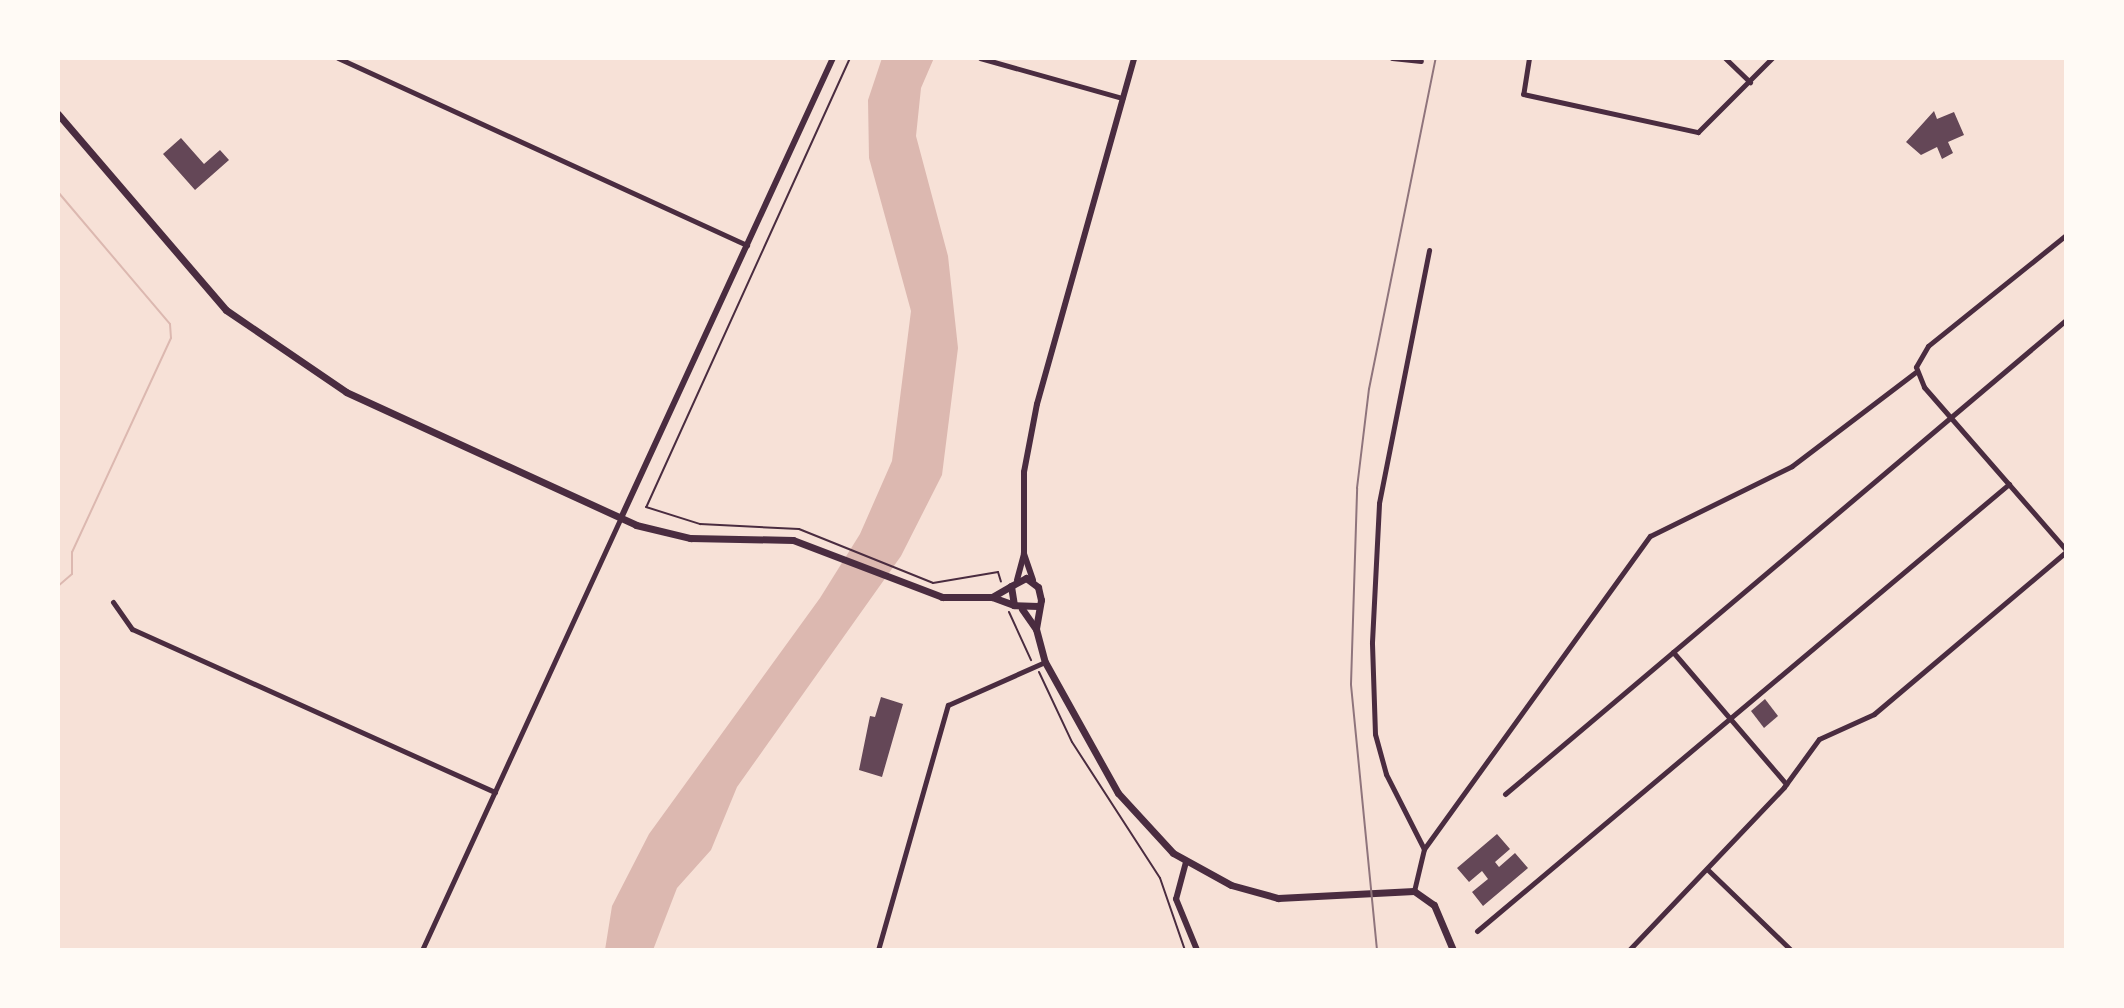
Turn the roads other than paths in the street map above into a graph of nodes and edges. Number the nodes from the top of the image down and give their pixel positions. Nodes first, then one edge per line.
1 (338, 58) edge
2 (833, 58) edge
3 (980, 58) edge
4 (1134, 58) edge
5 (1392, 58) edge
6 (1529, 58) edge
7 (1725, 58) edge
8 (1772, 58) edge
9 (1421, 61) dead end
10 (1750, 82) junction
11 (1122, 98) junction
12 (58, 114) edge
13 (2066, 235) edge
14 (747, 245) junction
15 (1429, 250) dead end
16 (2066, 320) edge
17 (1917, 371) junction
18 (1951, 417) junction
19 (2009, 484) junction
20 (621, 518) junction
21 (2066, 551) edge
22 (1024, 554) junction
23 (1033, 580) junction
24 (1010, 586) junction
25 (992, 597) junction
26 (113, 602) dead end
27 (1014, 606) junction
28 (1038, 606) junction
29 (1036, 629) junction
30 (1673, 652) junction
31 (1045, 662) junction
32 (1730, 719) junction
33 (1786, 784) junction
34 (495, 792) junction
35 (1505, 794) dead end
36 (1424, 849) junction
37 (1186, 862) junction
38 (1707, 869) junction
39 (1414, 891) junction
40 (1477, 931) dead end
41 (422, 950) edge
42 (878, 950) edge
43 (1197, 950) edge
44 (1453, 950) edge
45 (1629, 950) edge
46 (1791, 950) edge

1 - 14 street
2 - 14 street
3 - 11 street
4 - 11 street
5 - 9 street
6 - 10 street
7 - 10 street
8 - 10 street
11 - 22 street
12 - 20 main road
13 - 17 street
14 - 20 street
15 - 36 street
16 - 18 street
17 - 18 street
17 - 36 street
18 - 19 street
18 - 30 street
19 - 21 street
19 - 32 street
20 - 25 main road
20 - 34 street
21 - 33 street
22 - 23 street
22 - 24 street
23 - 24 main road
23 - 28 main road
24 - 25 main road
24 - 27 main road
25 - 27 main road
26 - 34 street
27 - 28 main road
27 - 29 main road
28 - 29 main road
29 - 31 main road
30 - 32 street
30 - 35 street
31 - 37 main road
31 - 42 street
32 - 33 street
32 - 40 street
33 - 38 street
34 - 41 street
36 - 39 street
37 - 39 main road
37 - 43 street
38 - 45 street
38 - 46 street
39 - 44 main road

